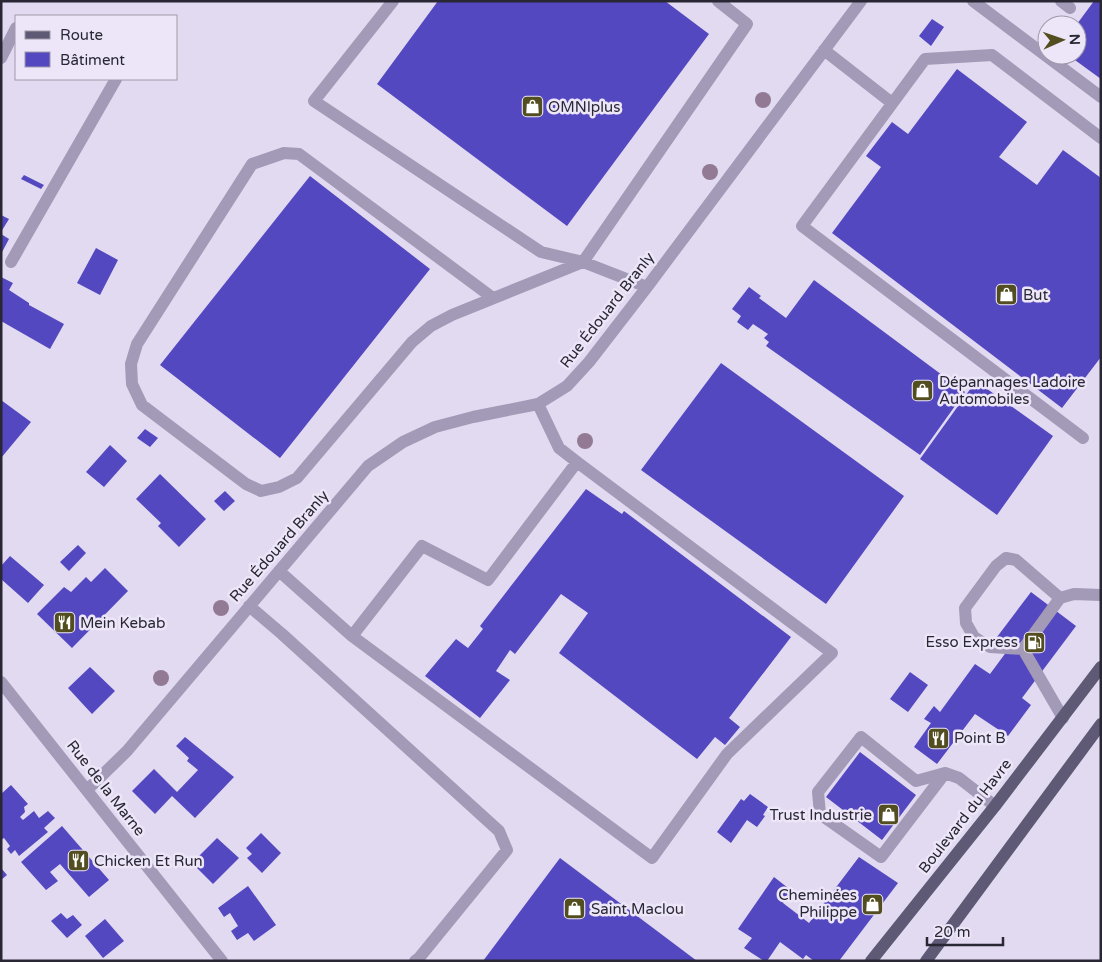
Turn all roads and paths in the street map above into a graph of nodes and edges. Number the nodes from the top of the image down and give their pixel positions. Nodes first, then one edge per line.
1 (393, 1) edge
2 (718, 1) edge
3 (861, 1) edge
4 (973, 1) edge
5 (15, 30) edge
6 (824, 50) junction
7 (1, 58) edge
8 (115, 80) edge
9 (1101, 97) edge
10 (892, 103) junction
11 (1101, 138) edge
12 (11, 262) dead end
13 (583, 262) junction
14 (647, 287) junction
15 (492, 298) junction
16 (538, 404) junction
17 (1083, 438) dead end
18 (577, 462) junction
19 (279, 571) junction
20 (1101, 595) edge
21 (1060, 598) junction
22 (249, 606) junction
23 (352, 636) junction
24 (1023, 649) junction
25 (1101, 666) edge
26 (1, 682) edge
27 (1063, 718) junction
28 (1101, 724) edge
29 (945, 772) junction
30 (87, 790) junction
31 (996, 806) junction
32 (419, 960) edge
33 (222, 961) edge
34 (871, 961) edge
35 (926, 961) edge

1 - 13 street
2 - 13 street
3 - 6 street, Rue Édouard Branly
4 - 9 street
5 - 7 street
6 - 10 street
6 - 14 street, Rue Édouard Branly
8 - 12 street
10 - 11 street
10 - 17 street
13 - 14 street
13 - 15 street
14 - 16 street, Rue Édouard Branly
15 - 15 street
16 - 18 street
16 - 19 street, Rue Édouard Branly
18 - 23 street
18 - 23 street
19 - 22 street, Rue Édouard Branly
19 - 23 street
20 - 21 street
21 - 24 street
21 - 24 street
22 - 30 street, Rue Édouard Branly
22 - 32 street
24 - 27 street
25 - 27 main road, Boulevard du Havre
26 - 30 street, Rue de la Marne
27 - 31 main road, Boulevard du Havre
28 - 35 main road
29 - 29 street
29 - 31 street
30 - 33 street, Rue de la Marne
31 - 34 main road, Boulevard du Havre

